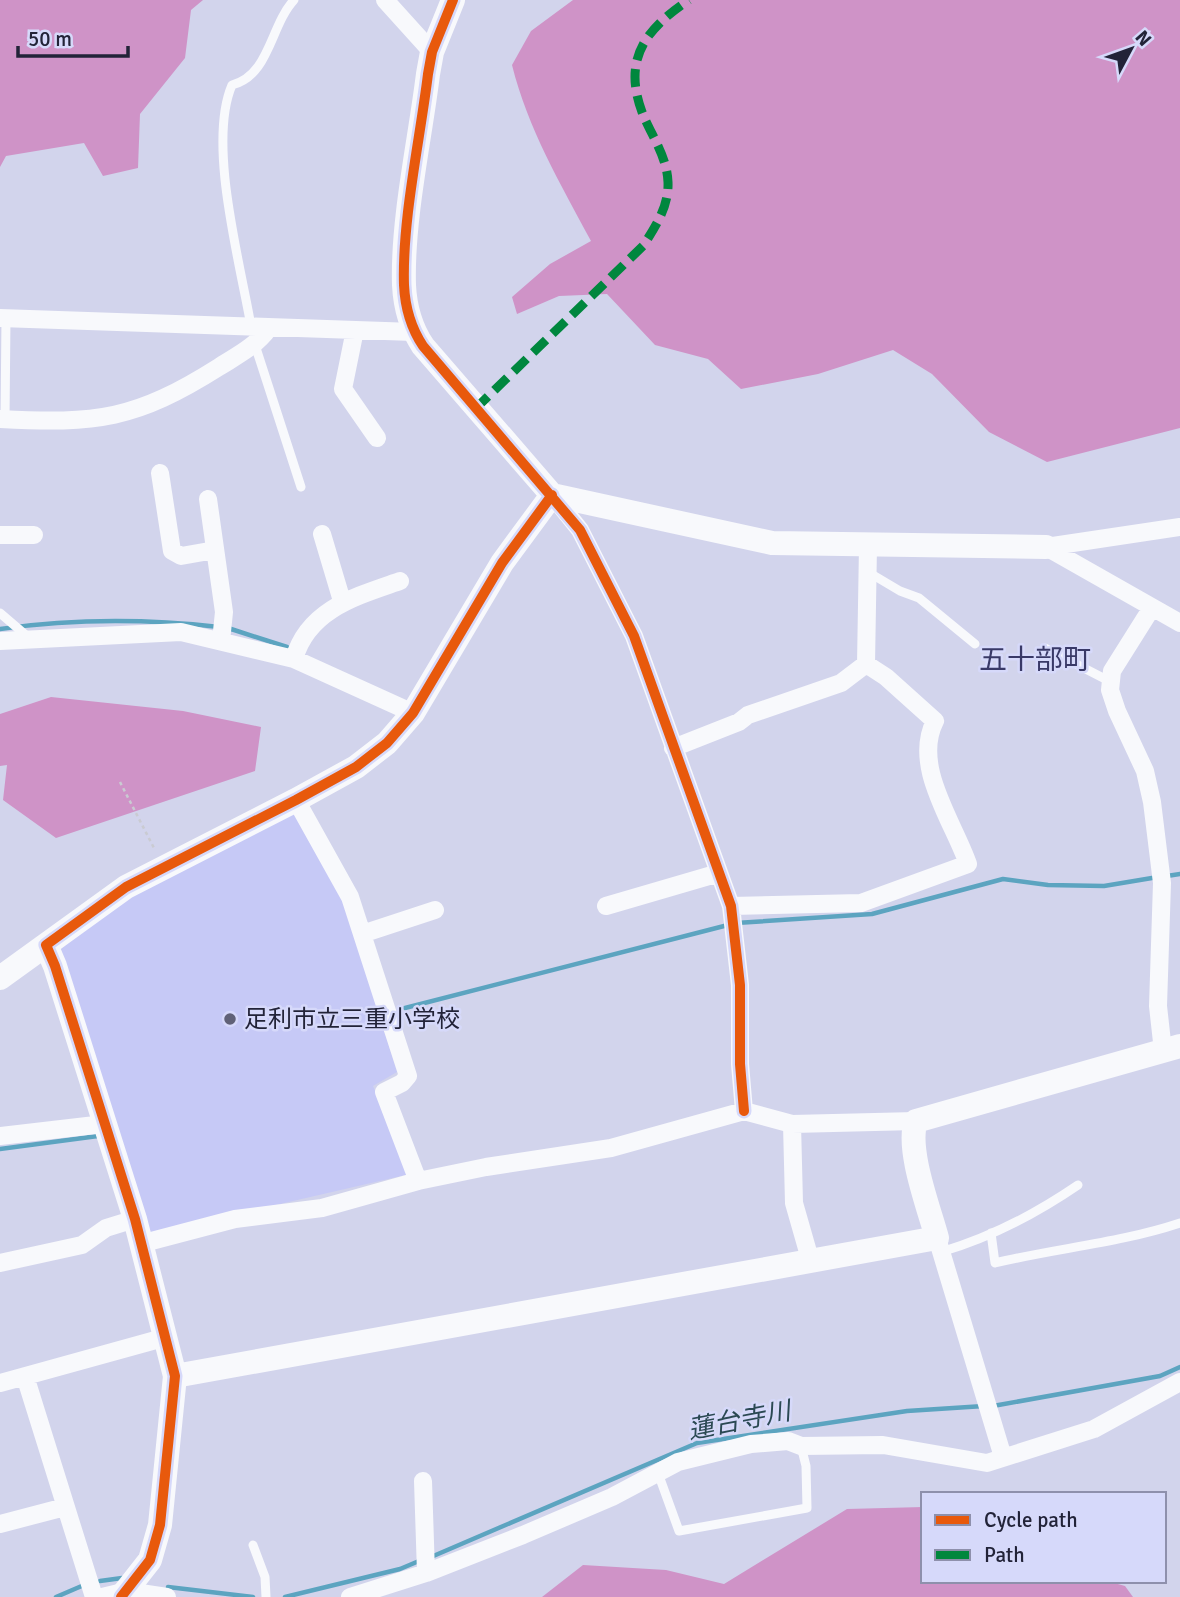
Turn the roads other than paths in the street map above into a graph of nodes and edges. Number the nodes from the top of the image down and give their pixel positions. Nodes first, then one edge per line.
1 (294, 0) edge
2 (385, 0) edge
3 (453, 0) edge
4 (432, 52) junction
5 (3, 318) edge
6 (260, 327) junction
7 (355, 330) junction
8 (414, 332) junction
9 (255, 345) junction
10 (2, 419) edge
11 (377, 438) dead end
12 (160, 473) dead end
13 (301, 487) dead end
14 (552, 495) junction
15 (208, 499) dead end
16 (1180, 527) edge
17 (322, 534) dead end
18 (0, 535) edge
19 (34, 536) dead end
20 (868, 546) junction
21 (1046, 547) junction
22 (215, 550) junction
23 (868, 572) junction
24 (400, 581) dead end
25 (342, 601) junction
26 (1151, 609) junction
27 (0, 613) edge
28 (1180, 623) edge
29 (28, 637) junction
30 (0, 641) edge
31 (221, 641) junction
32 (975, 644) dead end
33 (1045, 648) dead end
34 (294, 659) junction
35 (866, 664) junction
36 (1111, 682) junction
37 (414, 713) junction
38 (673, 748) junction
39 (296, 800) junction
40 (719, 873) junction
41 (606, 906) dead end
42 (731, 906) junction
43 (435, 910) dead end
44 (362, 934) junction
45 (46, 944) junction
46 (2, 970) edge
47 (1172, 1048) edge
48 (744, 1111) junction
49 (916, 1121) junction
50 (104, 1124) junction
51 (792, 1124) junction
52 (0, 1136) edge
53 (418, 1181) junction
54 (1078, 1185) dead end
55 (135, 1219) junction
56 (1180, 1223) edge
57 (991, 1233) junction
58 (140, 1244) junction
59 (939, 1245) junction
60 (810, 1259) junction
61 (0, 1263) edge
62 (163, 1338) junction
63 (25, 1376) junction
64 (174, 1376) junction
65 (1180, 1382) edge
66 (0, 1383) edge
67 (801, 1446) junction
68 (1003, 1457) junction
69 (658, 1473) junction
70 (423, 1481) dead end
71 (65, 1507) junction
72 (0, 1524) edge
73 (253, 1545) dead end
74 (426, 1573) junction
75 (124, 1594) edge
76 (94, 1597) edge
77 (102, 1597) edge
78 (167, 1597) edge
79 (266, 1597) edge
80 (350, 1597) edge

1 - 6 lane
2 - 4 street
3 - 4 street
4 - 8 street
5 - 6 street
5 - 10 lane
6 - 7 street
6 - 9 street
7 - 8 street
7 - 11 street
8 - 14 street
9 - 10 street
9 - 13 lane
12 - 22 street
14 - 20 street
14 - 37 street
14 - 38 street
15 - 22 street
16 - 21 street
17 - 25 street
18 - 19 street
20 - 21 street
20 - 23 street
21 - 26 street
22 - 31 street
23 - 32 lane
23 - 35 street
24 - 25 street
25 - 34 street
26 - 28 street
26 - 36 street
27 - 29 lane
29 - 30 street
29 - 31 street
31 - 34 street
33 - 36 lane
34 - 37 street
35 - 38 street
35 - 42 street
36 - 47 street
37 - 39 street
38 - 40 street
39 - 44 street
39 - 45 street
40 - 41 street
40 - 42 street
42 - 48 street
43 - 44 street
44 - 53 street
45 - 46 street
45 - 50 street
47 - 49 street
48 - 51 street
48 - 53 street
49 - 51 street
49 - 59 street
50 - 52 street
50 - 55 street
51 - 60 street
53 - 58 street
54 - 57 lane
55 - 58 street
55 - 61 street
56 - 57 lane
57 - 59 lane
58 - 62 street
59 - 60 street
59 - 68 street
60 - 64 street
62 - 63 street
62 - 64 street
63 - 66 street
63 - 71 street
64 - 75 street
65 - 68 street
67 - 68 street
67 - 69 street
67 - 69 lane
69 - 74 street
70 - 74 street
71 - 72 street
71 - 76 street
73 - 79 lane
74 - 80 street
75 - 77 street
75 - 78 street

